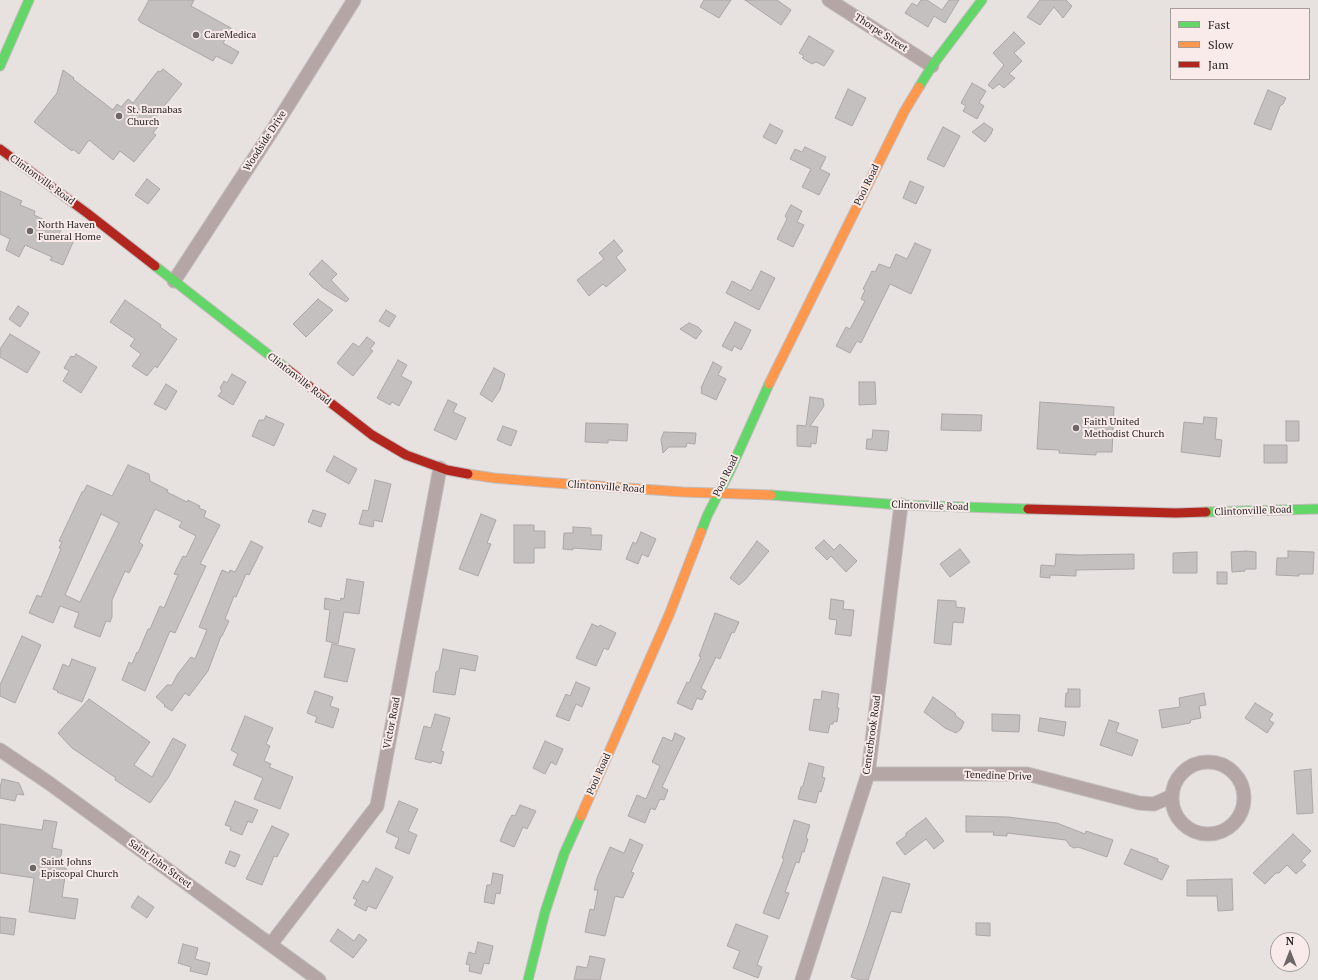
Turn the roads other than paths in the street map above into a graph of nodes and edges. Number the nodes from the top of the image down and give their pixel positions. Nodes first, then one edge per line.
1 (29, 0) edge
2 (354, 0) edge
3 (829, 0) edge
4 (982, 0) edge
5 (0, 66) edge
6 (932, 66) junction
7 (0, 149) edge
8 (174, 281) junction
9 (440, 468) junction
10 (718, 493) junction
11 (901, 506) junction
12 (1318, 509) edge
13 (0, 750) edge
14 (868, 774) junction
15 (1172, 796) junction
16 (271, 944) junction
17 (319, 980) edge
18 (528, 980) edge
19 (802, 980) edge

1 - 5 main road
2 - 8 street, Woodside Drive
3 - 6 street, Thorpe Street
4 - 6 main road, Pool Road
6 - 10 main road, Pool Road
7 - 8 main road, Clintonville Road
8 - 9 main road, Clintonville Road
9 - 10 main road, Clintonville Road
9 - 16 street, Victor Road
10 - 11 main road, Clintonville Road
10 - 18 main road, Pool Road
11 - 12 main road, Clintonville Road
11 - 14 street, Centerbrook Road
13 - 16 street, Saint John Street
14 - 15 street, Tenedine Drive
14 - 19 street, Centerbrook Road
15 - 15 street
16 - 17 street, Saint John Street

